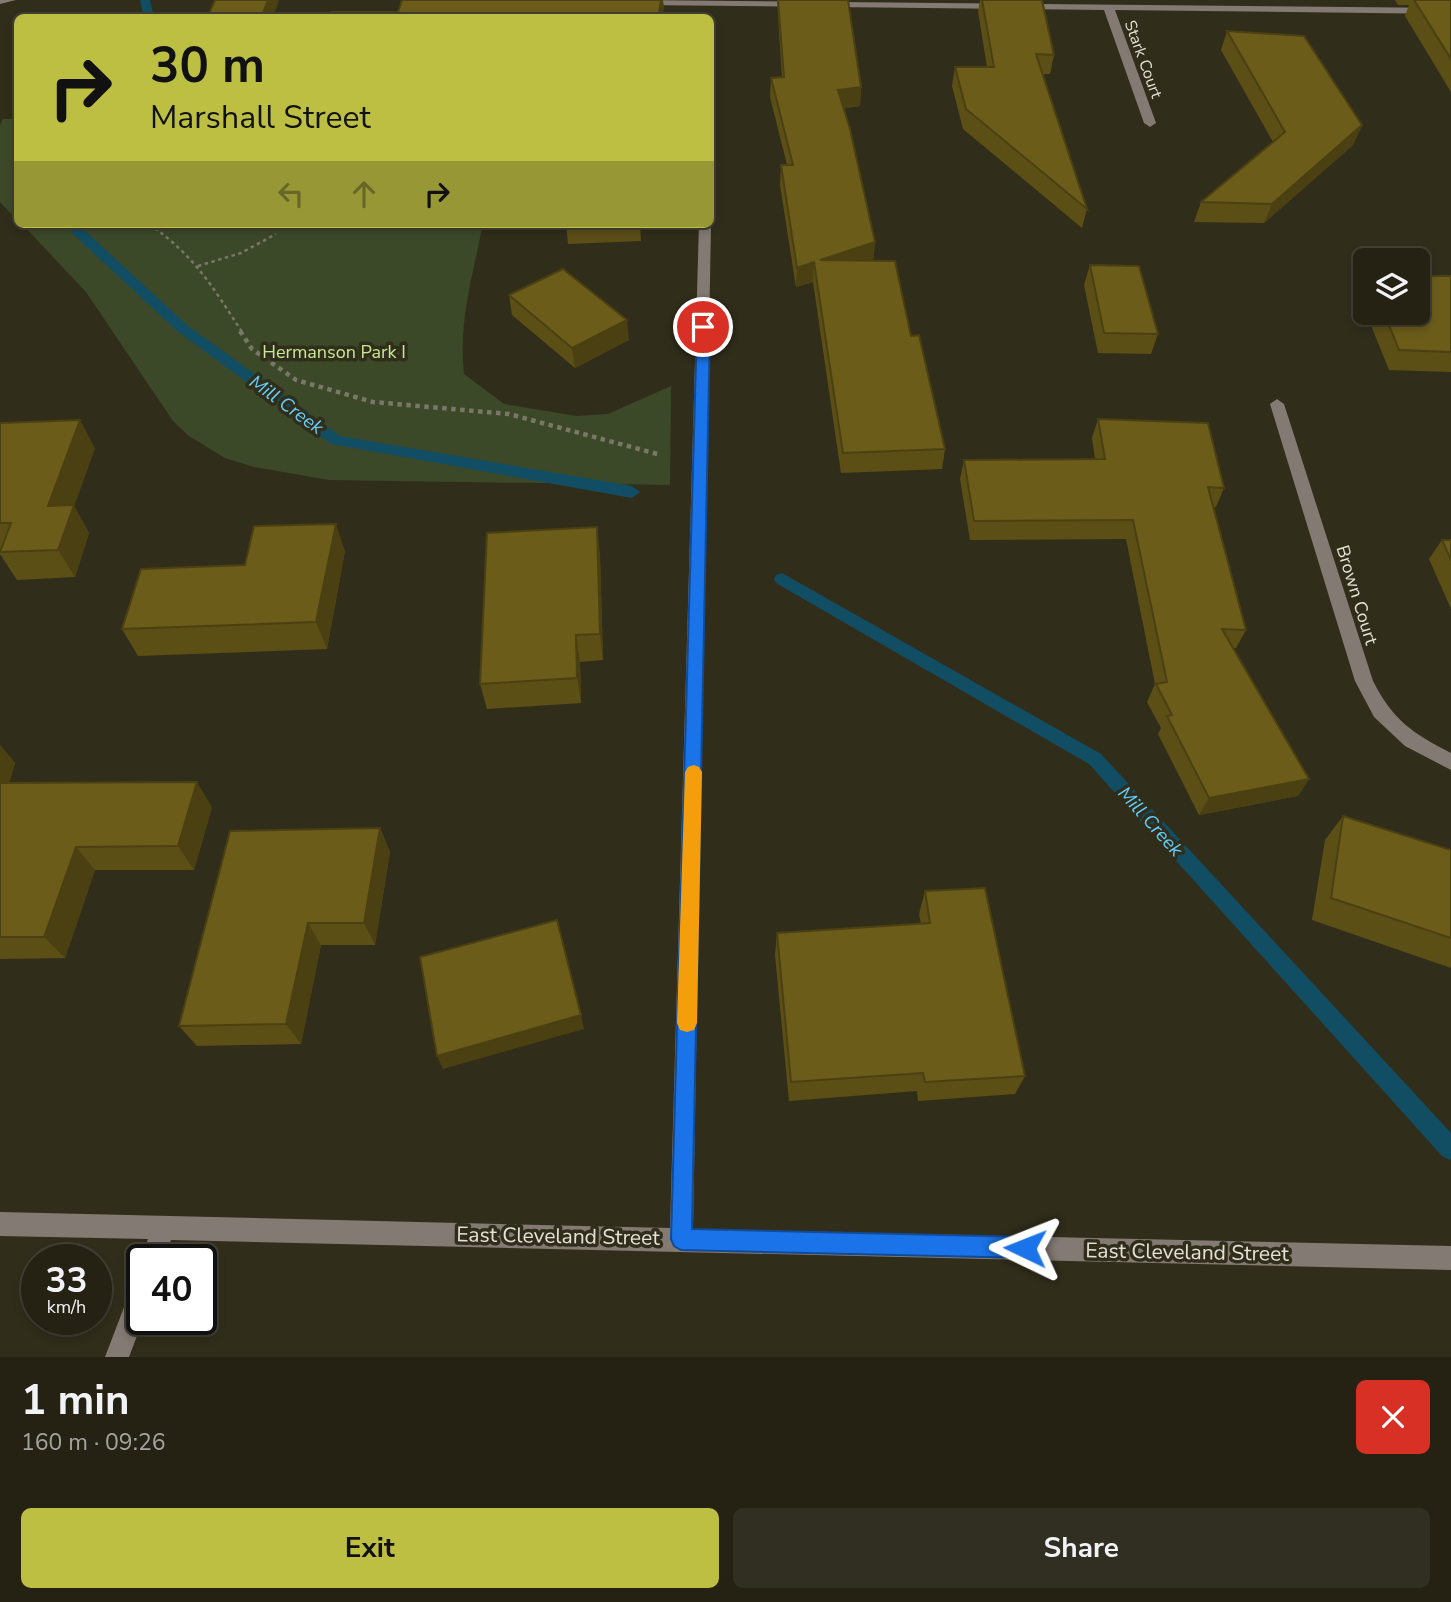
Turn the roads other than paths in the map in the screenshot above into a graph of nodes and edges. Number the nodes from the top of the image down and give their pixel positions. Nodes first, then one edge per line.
1 (11, 0) edge
2 (0, 1) edge
3 (626, 1) edge
4 (710, 1) edge
5 (1108, 7) junction
6 (1451, 11) edge
7 (1150, 123) dead end
8 (705, 228) edge
9 (1277, 404) dead end
10 (1451, 762) edge
11 (0, 1224) edge
12 (164, 1228) junction
13 (681, 1239) junction
14 (158, 1244) edge
15 (1451, 1258) edge
16 (126, 1333) edge
17 (117, 1357) edge

1 - 2 street
3 - 4 street
4 - 5 street
5 - 6 street
5 - 7 street, Stark Court
8 - 13 street
9 - 10 street, Brown Court
11 - 12 street, East Cleveland Street
12 - 13 street, East Cleveland Street
12 - 14 street
13 - 15 street, East Cleveland Street
16 - 17 street

